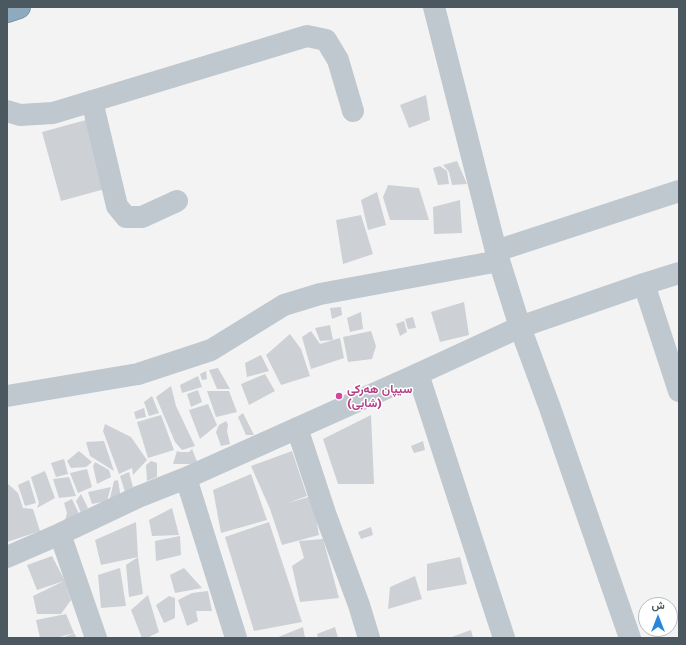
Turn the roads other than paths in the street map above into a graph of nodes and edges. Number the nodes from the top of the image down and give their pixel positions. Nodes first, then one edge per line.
1 (19, 7) edge
2 (434, 7) edge
3 (7, 11) edge
4 (92, 101) junction
5 (7, 111) edge
6 (353, 111) dead end
7 (679, 191) edge
8 (177, 201) dead end
9 (498, 256) junction
10 (679, 273) edge
11 (644, 284) junction
12 (520, 327) junction
13 (418, 374) junction
14 (679, 391) edge
15 (7, 396) edge
16 (297, 428) junction
17 (186, 478) junction
18 (60, 534) junction
19 (7, 557) edge
20 (96, 638) edge
21 (236, 638) edge
22 (369, 638) edge
23 (504, 638) edge
24 (630, 638) edge

1 - 3 highway
2 - 9 street
4 - 5 street
4 - 6 street
4 - 8 street
7 - 9 street
9 - 12 street
9 - 15 street
10 - 11 street
11 - 12 street
11 - 14 street
12 - 13 street
12 - 24 street
13 - 16 street
13 - 23 street
16 - 17 street
16 - 22 street
17 - 18 street
17 - 21 street
18 - 19 street
18 - 20 street

